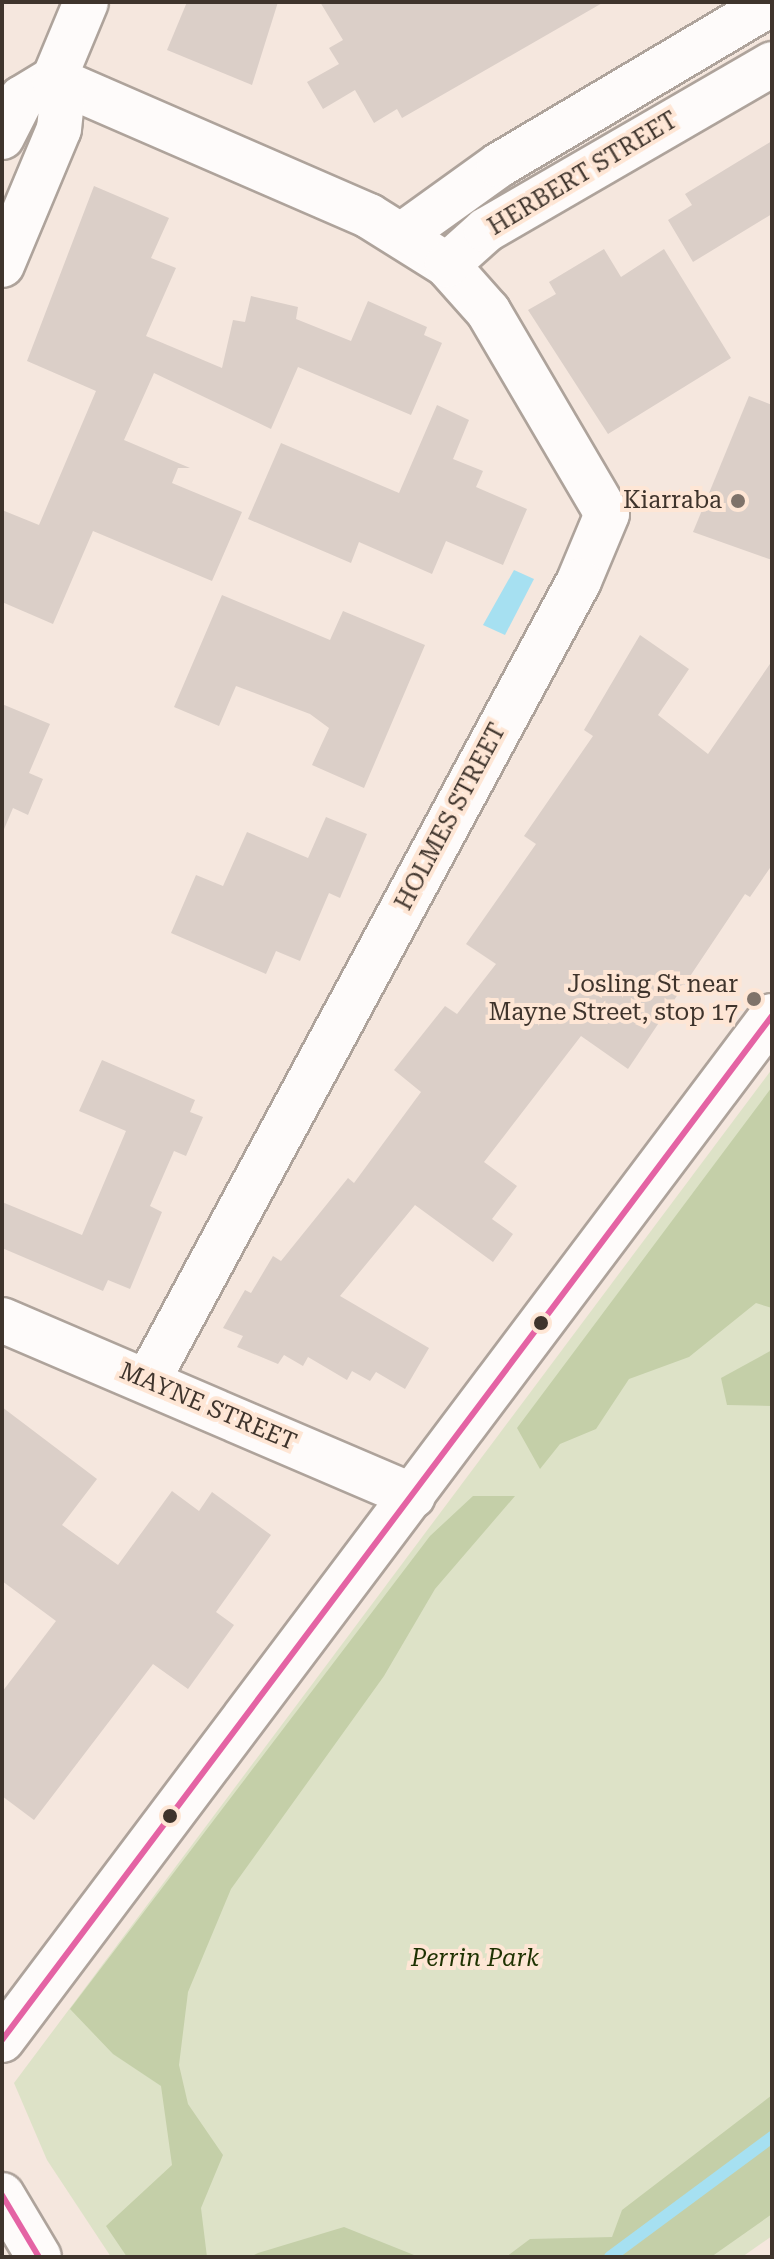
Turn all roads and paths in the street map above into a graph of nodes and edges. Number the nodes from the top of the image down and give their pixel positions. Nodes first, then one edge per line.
1 (86, 2) edge
2 (772, 3) edge
3 (772, 64) edge
4 (54, 79) junction
5 (2, 137) edge
6 (403, 234) junction
7 (2, 265) edge
8 (447, 265) junction
9 (772, 1016) edge
10 (2, 1320) edge
11 (148, 1380) junction
12 (413, 1496) junction
13 (2, 2040) edge
14 (2, 2195) edge
15 (39, 2257) edge

1 - 4 street
2 - 6 street, HERBERT STREET
3 - 8 street, HERBERT STREET
4 - 5 street
4 - 6 street
4 - 7 street
6 - 8 street
8 - 11 street, HOLMES STREET
9 - 12 street
10 - 11 street, MAYNE STREET
11 - 12 street, MAYNE STREET
12 - 13 street
14 - 15 street

